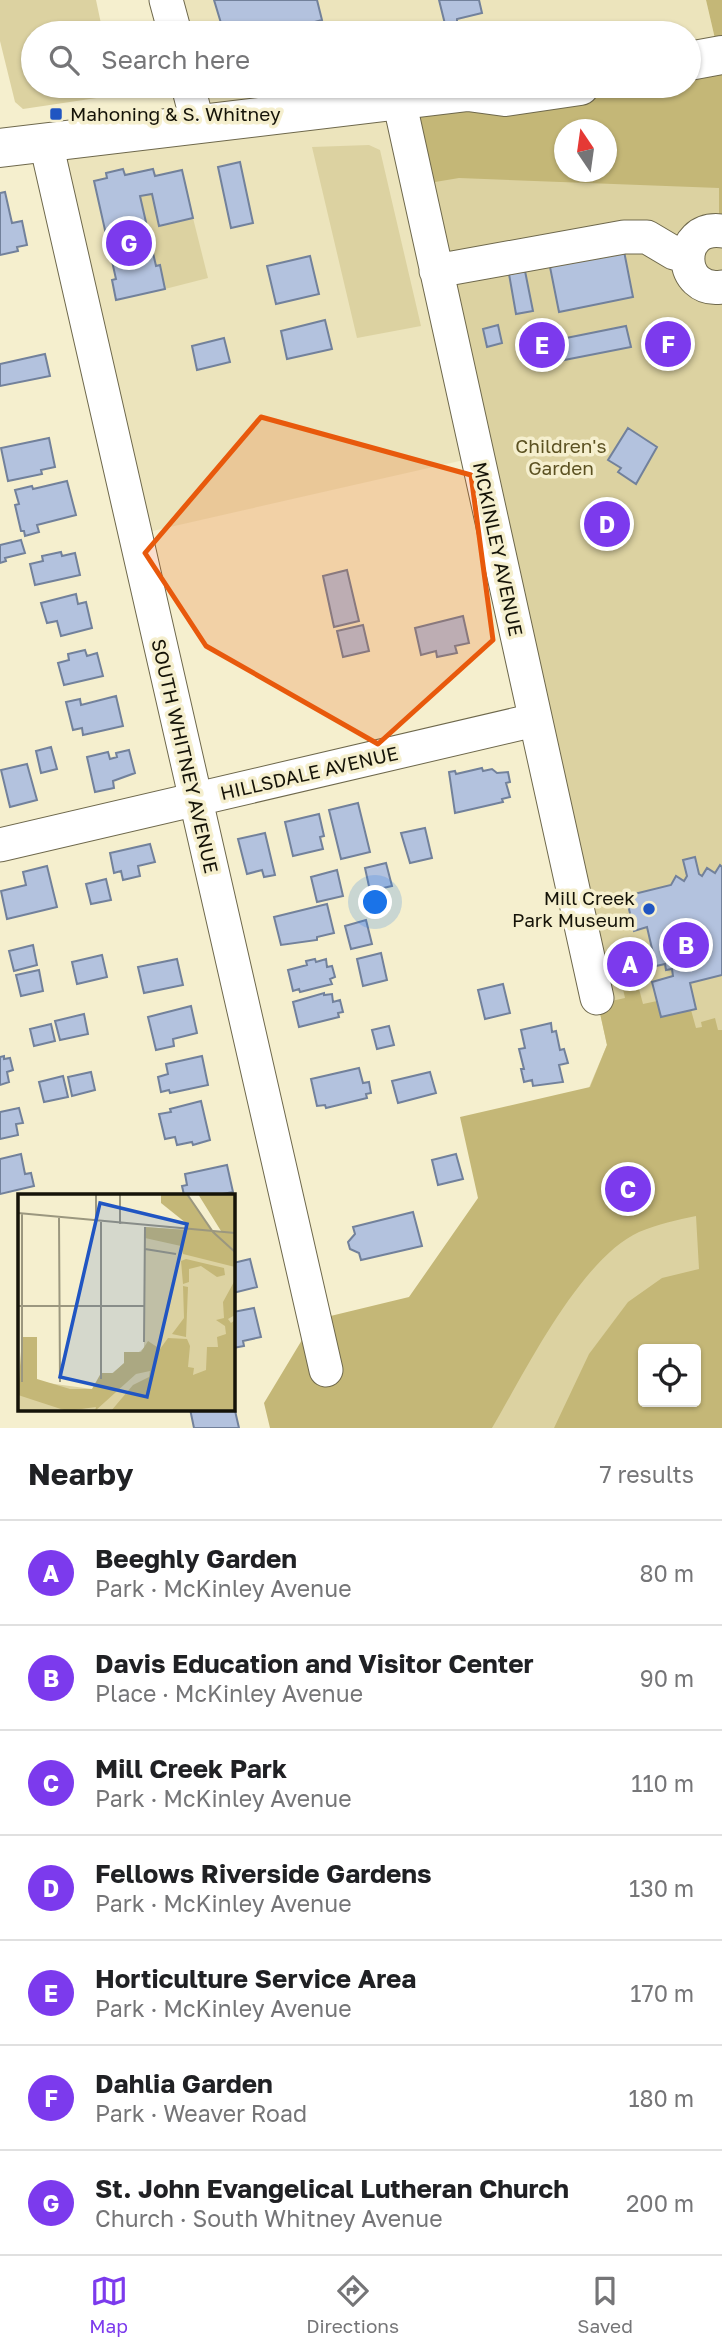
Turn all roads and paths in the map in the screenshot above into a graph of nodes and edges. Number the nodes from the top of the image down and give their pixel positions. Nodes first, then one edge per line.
1 (166, 0) edge
2 (171, 21) edge
3 (191, 98) edge
4 (412, 98) edge
5 (399, 100) junction
6 (198, 125) junction
7 (46, 143) junction
8 (1, 145) edge
9 (722, 231) edge
10 (688, 257) junction
11 (436, 271) junction
12 (722, 287) edge
13 (535, 720) junction
14 (195, 799) junction
15 (0, 845) edge
16 (597, 998) dead end
17 (326, 1370) dead end

1 - 2 street
3 - 6 street
4 - 5 main road
5 - 6 main road
5 - 11 street, MCKINLEY AVENUE
6 - 7 main road
7 - 8 main road
7 - 14 street, SOUTH WHITNEY AVENUE
9 - 10 street
10 - 11 street
10 - 12 street
11 - 13 street, MCKINLEY AVENUE
13 - 14 street, HILLSDALE AVENUE
13 - 16 street, MCKINLEY AVENUE
14 - 15 street, HILLSDALE AVENUE
14 - 17 street, SOUTH WHITNEY AVENUE

